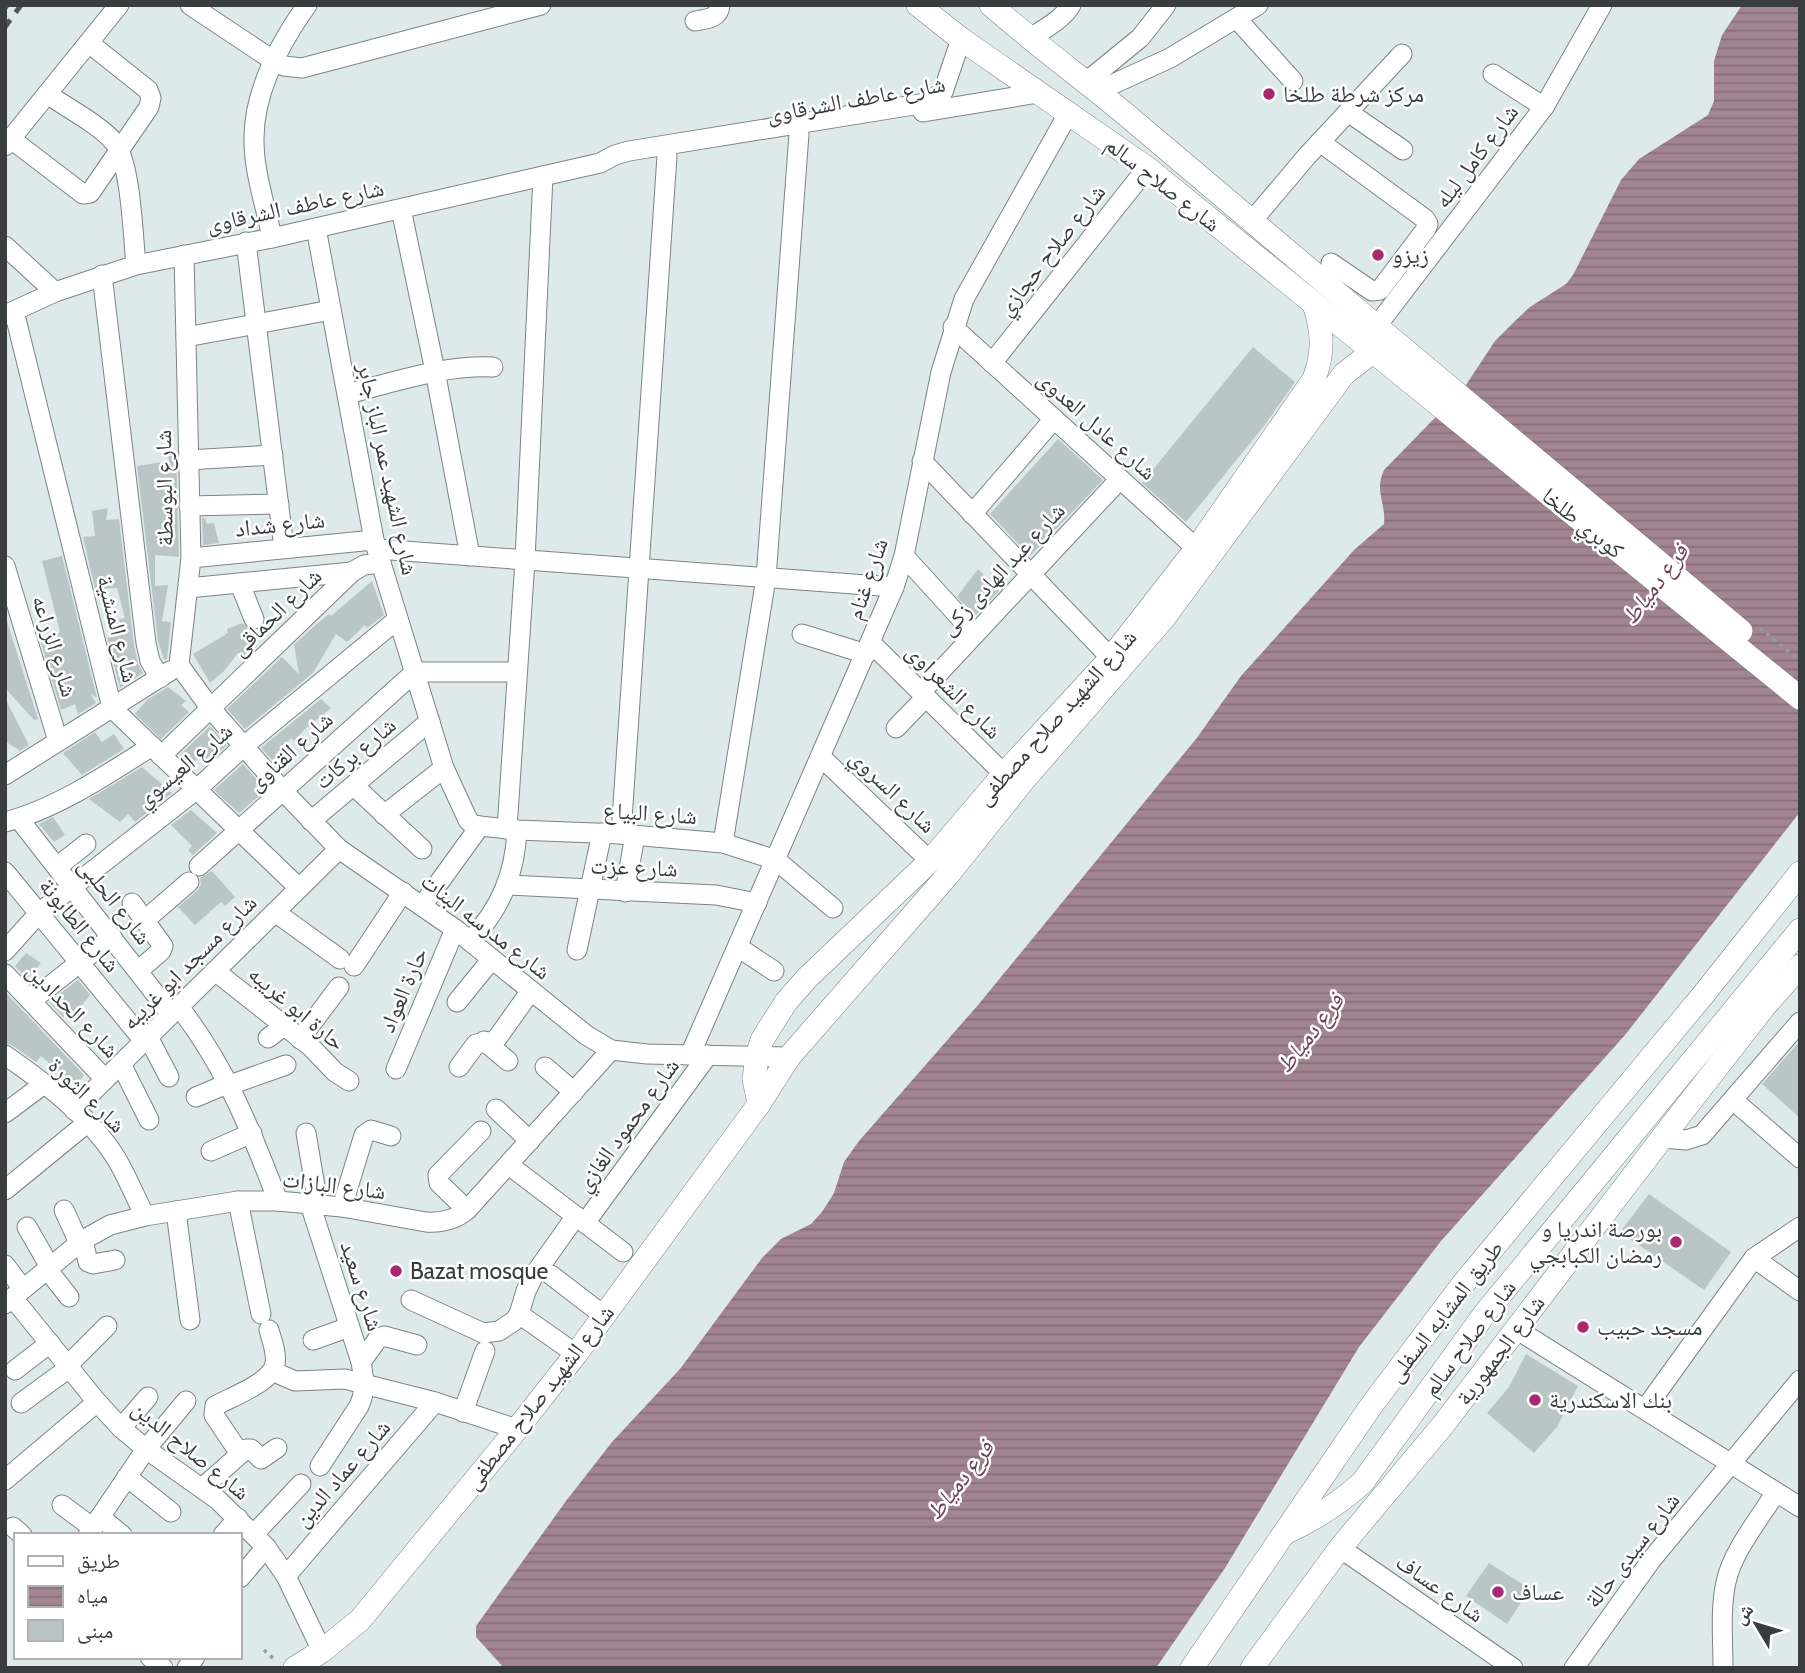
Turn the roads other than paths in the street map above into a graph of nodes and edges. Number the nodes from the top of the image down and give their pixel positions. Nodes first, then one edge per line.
1 (119, 5) edge
2 (190, 5) edge
3 (307, 5) edge
4 (541, 5) edge
5 (720, 5) edge
6 (918, 5) edge
7 (991, 5) edge
8 (1072, 5) edge
9 (1166, 5) edge
10 (1258, 5) edge
11 (1602, 5) edge
12 (1237, 19) junction
13 (695, 21) dead end
14 (961, 39) junction
15 (1029, 39) junction
16 (89, 43) junction
17 (1402, 54) dead end
18 (274, 61) junction
19 (1493, 74) dead end
20 (1293, 81) dead end
21 (1092, 87) junction
22 (1038, 93) junction
23 (47, 94) junction
24 (1544, 107) junction
25 (1348, 112) junction
26 (1068, 114) junction
27 (799, 134) junction
28 (8, 142) edge
29 (1321, 142) junction
30 (1403, 150) dead end
31 (120, 151) junction
32 (667, 156) junction
33 (600, 163) junction
34 (1147, 168) junction
35 (543, 176) junction
36 (401, 209) junction
37 (1252, 221) junction
38 (316, 228) junction
39 (272, 238) junction
40 (246, 242) junction
41 (5, 246) edge
42 (184, 255) junction
43 (1331, 263) dead end
44 (136, 265) junction
45 (1400, 265) junction
46 (102, 275) junction
47 (1415, 278) junction
48 (55, 292) junction
49 (1314, 304) junction
50 (331, 310) junction
51 (10, 313) edge
52 (256, 324) junction
53 (953, 327) junction
54 (1376, 327) junction
55 (186, 337) junction
56 (1372, 352) junction
57 (992, 363) junction
58 (1406, 366) junction
59 (493, 367) dead end
60 (435, 371) junction
61 (347, 394) junction
62 (1054, 419) junction
63 (273, 455) junction
64 (188, 460) junction
65 (922, 461) junction
66 (1120, 479) junction
67 (279, 504) junction
68 (189, 506) junction
69 (972, 514) junction
70 (284, 548) junction
71 (377, 550) junction
72 (1202, 554) junction
73 (470, 556) junction
74 (904, 556) junction
75 (191, 558) junction
76 (525, 560) junction
77 (5, 566) edge
78 (641, 568) junction
79 (352, 572) junction
80 (1031, 575) junction
81 (766, 578) junction
82 (240, 584) junction
83 (894, 587) junction
84 (188, 588) junction
85 (254, 619) dead end
86 (398, 619) junction
87 (802, 634) dead end
88 (975, 634) junction
89 (868, 649) junction
90 (1111, 658) junction
91 (179, 665) junction
92 (415, 672) junction
93 (517, 673) junction
94 (160, 678) junction
95 (1800, 680) edge
96 (923, 695) junction
97 (1800, 698) edge
98 (112, 708) junction
99 (211, 709) junction
100 (430, 722) junction
101 (896, 729) dead end
102 (58, 741) junction
103 (244, 746) junction
104 (157, 751) junction
105 (821, 757) junction
106 (444, 768) junction
107 (1004, 774) junction
108 (5, 775) edge
109 (354, 786) junction
110 (197, 789) junction
111 (283, 790) junction
112 (384, 815) junction
113 (12, 820) edge
114 (311, 821) junction
115 (480, 826) junction
116 (239, 830) junction
117 (512, 830) junction
118 (619, 834) junction
119 (723, 843) junction
120 (86, 844) dead end
121 (339, 849) junction
122 (422, 849) dead end
123 (776, 860) junction
124 (930, 861) junction
125 (57, 867) junction
126 (5, 872) edge
127 (1800, 873) edge
128 (508, 885) junction
129 (72, 886) junction
130 (299, 888) junction
131 (590, 890) junction
132 (402, 892) junction
133 (625, 892) junction
134 (132, 903) dead end
135 (757, 903) junction
136 (422, 905) junction
137 (834, 908) dead end
138 (275, 912) junction
139 (39, 913) junction
140 (145, 920) junction
141 (1800, 930) edge
142 (463, 935) junction
143 (112, 937) junction
144 (738, 947) junction
145 (577, 950) dead end
146 (5, 951) edge
147 (492, 959) junction
148 (80, 963) junction
149 (1800, 966) edge
150 (138, 971) junction
151 (215, 971) junction
152 (774, 971) dead end
153 (5, 974) edge
154 (339, 987) dead end
155 (530, 992) junction
156 (31, 1001) junction
157 (457, 1002) dead end
158 (175, 1010) junction
159 (1800, 1021) edge
160 (146, 1039) junction
161 (300, 1039) junction
162 (484, 1041) junction
163 (611, 1050) junction
164 (699, 1055) junction
165 (757, 1056) junction
166 (789, 1057) junction
167 (508, 1061) dead end
168 (10, 1064) edge
169 (121, 1064) junction
170 (286, 1065) dead end
171 (459, 1067) dead end
172 (545, 1068) dead end
173 (396, 1069) dead end
174 (169, 1077) dead end
175 (105, 1079) junction
176 (349, 1080) dead end
177 (44, 1084) junction
178 (229, 1084) junction
179 (574, 1092) junction
180 (196, 1097) dead end
181 (1733, 1100) junction
182 (759, 1104) junction
183 (495, 1109) dead end
184 (5, 1113) edge
185 (81, 1116) junction
186 (149, 1120) dead end
187 (481, 1131) dead end
188 (252, 1133) junction
189 (306, 1133) dead end
190 (391, 1136) dead end
191 (1662, 1138) junction
192 (530, 1141) junction
193 (211, 1151) dead end
194 (1800, 1158) edge
195 (509, 1165) junction
196 (5, 1191) edge
197 (239, 1201) junction
198 (278, 1201) junction
199 (314, 1204) junction
200 (342, 1207) junction
201 (64, 1210) dead end
202 (467, 1210) junction
203 (176, 1211) junction
204 (145, 1216) junction
205 (581, 1220) junction
206 (27, 1227) dead end
207 (1800, 1227) edge
208 (1545, 1240) junction
209 (81, 1241) junction
210 (623, 1251) dead end
211 (1754, 1258) junction
212 (1569, 1259) junction
213 (115, 1260) dead end
214 (5, 1265) edge
215 (49, 1268) junction
216 (551, 1275) dead end
217 (1800, 1291) edge
218 (14, 1297) edge
219 (69, 1297) dead end
220 (411, 1300) dead end
221 (519, 1314) junction
222 (603, 1315) junction
223 (190, 1320) dead end
224 (107, 1326) dead end
225 (349, 1327) junction
226 (1516, 1329) junction
227 (313, 1340) dead end
228 (50, 1343) junction
229 (417, 1345) dead end
230 (485, 1351) dead end
231 (576, 1354) junction
232 (360, 1362) junction
233 (68, 1366) junction
234 (15, 1370) dead end
235 (272, 1371) junction
236 (1800, 1380) edge
237 (364, 1384) junction
238 (148, 1396) dead end
239 (186, 1401) dead end
240 (97, 1402) junction
241 (435, 1402) junction
242 (21, 1403) dead end
243 (1645, 1409) junction
244 (463, 1412) junction
245 (121, 1428) junction
246 (517, 1429) junction
247 (277, 1448) dead end
248 (146, 1449) junction
249 (240, 1454) junction
250 (1732, 1465) junction
251 (320, 1466) dead end
252 (127, 1477) junction
253 (5, 1480) edge
254 (301, 1484) dead end
255 (202, 1488) junction
256 (1776, 1492) junction
257 (62, 1505) dead end
258 (1800, 1507) edge
259 (171, 1512) dead end
260 (238, 1518) junction
261 (93, 1527) edge
262 (115, 1533) edge
263 (225, 1533) edge
264 (1284, 1533) junction
265 (260, 1540) junction
266 (1340, 1548) junction
267 (242, 1574) edge
268 (286, 1576) junction
269 (322, 1651) junction
270 (295, 1668) edge
271 (1192, 1668) edge
272 (1252, 1668) edge
273 (1513, 1668) edge
274 (1574, 1668) edge
275 (1723, 1668) edge

1 - 16 street
2 - 18 street
3 - 18 street
4 - 18 street
5 - 13 street
6 - 14 main road, شارع صلاح سالم
7 - 15 main road, شارع صلاح سالم
8 - 15 street
9 - 21 street
10 - 12 street
11 - 24 street, شارع كامل ليله
12 - 20 street
12 - 21 street
14 - 22 main road, شارع صلاح سالم
14 - 33 street, شارع عاطف الشرقاوى
15 - 21 main road, شارع صلاح سالم
16 - 23 street
16 - 31 street
17 - 25 street
18 - 39 street
19 - 24 street
21 - 37 main road, شارع صلاح سالم
22 - 26 main road, شارع صلاح سالم
22 - 27 street, شارع عاطف الشرقاوى
23 - 28 street
23 - 31 street
24 - 47 street, شارع كامل ليله
25 - 29 street
25 - 30 street
26 - 34 main road, شارع صلاح سالم
26 - 53 street, شارع غنام
27 - 32 street, شارع عاطف الشرقاوى
27 - 81 street
28 - 31 street
29 - 37 street
29 - 45 street
31 - 44 street
32 - 33 street, شارع عاطف الشرقاوى
32 - 78 street
33 - 35 street, شارع عاطف الشرقاوى
34 - 49 main road, شارع صلاح سالم
34 - 57 street, شارع صلاح حجازي
35 - 36 street, شارع عاطف الشرقاوى
35 - 76 street
36 - 38 street, شارع عاطف الشرقاوى
36 - 60 street
37 - 54 main road, شارع صلاح سالم
38 - 39 street, شارع عاطف الشرقاوى
38 - 50 street, شارع الشهيد عمر الباز جابر
39 - 40 street, شارع عاطف الشرقاوى
40 - 42 street, شارع عاطف الشرقاوى
40 - 52 street
41 - 48 street
42 - 44 street, شارع عاطف الشرقاوى
42 - 55 street, شارع البوسطة
43 - 45 street
44 - 46 street, شارع عاطف الشرقاوى
45 - 47 street
46 - 48 street, شارع عاطف الشرقاوى
46 - 94 street
47 - 54 street, شارع كامل ليله
48 - 51 street, شارع عاطف الشرقاوى
49 - 56 main road, شارع صلاح سالم
49 - 72 main road, شارع الشهيد صلاح مصطفى
50 - 52 street
50 - 61 street, شارع الشهيد عمر الباز جابر
51 - 98 street, شارع المنشية
52 - 55 street
52 - 63 street
53 - 57 street, شارع عادل العدوى
53 - 65 street, شارع غنام
54 - 58 main road, شارع صلاح سالم
55 - 64 street, شارع البوسطة
56 - 58 main road, شارع صلاح سالم
56 - 72 main road, شارع الشهيد صلاح مصطفى
57 - 62 street, شارع عادل العدوى
58 - 95 main road, كوبري طلخا
58 - 97 main road, كوبري طلخا
59 - 60 street
60 - 61 street
60 - 73 street
61 - 71 street, شارع الشهيد عمر الباز جابر
62 - 66 street, شارع عادل العدوى
62 - 69 street
63 - 64 street
63 - 67 street
64 - 68 street, شارع البوسطة
65 - 69 street
65 - 74 street, شارع غنام
66 - 72 street, شارع عادل العدوى
66 - 80 street, شارع عبد الهادى زكى
67 - 68 street
67 - 70 street
68 - 75 street, شارع البوسطة
69 - 80 street
70 - 71 street, شارع شداد
70 - 75 street, شارع شداد
71 - 73 street
71 - 79 street, شارع الحماقى
71 - 86 street, شارع الشهيد عمر الباز جابر
72 - 90 main road, شارع الشهيد صلاح مصطفى
72 - 166 main road, شارع الشهيد صلاح مصطفى
73 - 76 street
74 - 83 street, شارع غنام
74 - 88 street
75 - 84 street, شارع البوسطة
76 - 78 street
76 - 93 street
77 - 102 street, شارع الزراعه
78 - 81 street
78 - 118 street
79 - 82 street
79 - 99 street, شارع الحماقى
80 - 88 street, شارع عبد الهادى زكى
80 - 90 street
81 - 83 street
81 - 119 street
82 - 84 street
82 - 85 street
83 - 89 street, شارع غنام
84 - 91 street, شارع البوسطة
86 - 92 street, شارع الشهيد عمر الباز جابر
86 - 103 street, شارع العيسوي
87 - 89 street
88 - 96 street, شارع عبد الهادى زكى
89 - 96 street, شارع الشعراوى
89 - 105 street, شارع غنام
90 - 107 main road, شارع الشهيد صلاح مصطفى
91 - 94 street
91 - 99 street
92 - 93 street
92 - 100 street, شارع الشهيد عمر الباز جابر
92 - 111 street, شارع القناوى
93 - 117 street
94 - 98 street
96 - 101 street, شارع عبد الهادى زكى
96 - 107 street, شارع الشعراوى
98 - 102 street
98 - 104 street, شارع المنشية
99 - 103 street, شارع مدرسه البنات
99 - 104 street, شارع الحماقى
100 - 106 street, شارع الشهيد عمر الباز جابر
100 - 109 street, شارع بركات
102 - 108 street
103 - 110 street, شارع العيسوي
103 - 111 street, شارع مدرسه البنات
104 - 110 street, شارع المنشية
104 - 113 street, شارع الحماقى
105 - 123 street, شارع غنام
105 - 124 street, شارع السروي
106 - 112 street
106 - 115 street, شارع الشهيد عمر الباز جابر
107 - 124 main road, شارع الشهيد صلاح مصطفى
109 - 112 street
109 - 114 street, شارع بركات
110 - 116 street, شارع المنشية
110 - 129 street, شارع العيسوي
111 - 114 street, شارع مدرسه البنات
111 - 116 street, شارع القناوى
112 - 122 street
113 - 125 street, شارع الحلبى
114 - 121 street, شارع مدرسه البنات
115 - 117 street, شارع البياع
115 - 136 street
116 - 130 street, شارع المنشية
116 - 140 street, شارع القناوى
117 - 118 street, شارع البياع
117 - 128 street
118 - 119 street, شارع البياع
118 - 131 street
118 - 133 street
119 - 123 street, شارع البياع
120 - 125 street
121 - 130 street, شارع مسجد ابو غريبه
121 - 132 street, شارع مدرسه البنات
123 - 135 street, شارع غنام
123 - 137 street
124 - 165 main road, شارع الشهيد صلاح مصطفى
125 - 129 street, شارع الحلبى
126 - 139 street, شارع الطابونة
127 - 264 main road, طريق المشايه السفلى
128 - 131 street, شارع عزت
128 - 142 street
129 - 139 street, شارع العيسوي
129 - 143 street, شارع الحلبى
130 - 138 street, شارع مسجد ابو غريبه
131 - 133 street, شارع عزت
131 - 145 street
132 - 136 street, شارع مدرسه البنات
132 - 138 street
133 - 135 street, شارع عزت
134 - 140 street
135 - 144 street, شارع غنام
136 - 142 street, شارع مدرسه البنات
138 - 151 street, شارع مسجد ابو غريبه
139 - 146 street, شارع العيسوي
139 - 148 street, شارع الطابونة
140 - 150 street
141 - 208 main road, شارع صلاح سالم
142 - 147 street, شارع مدرسه البنات
142 - 173 street, حارة العواد
143 - 148 street
143 - 150 street, شارع الحلبى
144 - 152 street
144 - 164 street, شارع غنام
147 - 155 street, شارع مدرسه البنات
147 - 157 street
148 - 156 street
148 - 160 street, شارع الطابونة
149 - 191 main road, شارع الجمهورية
150 - 158 street, شارع الحلبى
151 - 158 street, شارع مسجد ابو غريبه
151 - 161 street, حارة ابو غريبه
153 - 156 street, شارع الحدادين
154 - 161 street
155 - 162 street
155 - 163 street, شارع مدرسه البنات
156 - 175 street, شارع الحدادين
158 - 160 street, شارع مسجد ابو غريبه
158 - 178 street, شارع الحلبى
159 - 181 street
160 - 169 street, شارع مسجد ابو غريبه
160 - 174 street, شارع الطابونة
161 - 176 street, حارة ابو غريبه
162 - 167 street
162 - 171 street
163 - 164 street, شارع مدرسه البنات
163 - 179 street, شارع البازات
164 - 165 street, شارع مدرسه البنات
164 - 205 street, شارع محمود الغازي
165 - 166 street, شارع مدرسه البنات
165 - 182 main road, شارع الشهيد صلاح مصطفى
166 - 182 main road, شارع الشهيد صلاح مصطفى
168 - 177 street, شارع الثورة
169 - 175 street, شارع مسجد ابو غريبه
169 - 186 street
170 - 178 street
172 - 179 street
175 - 185 street, شارع مسجد ابو غريبه
177 - 184 street
177 - 185 street, شارع الثورة
178 - 180 street
178 - 188 street, شارع الحلبى
179 - 192 street, شارع البازات
181 - 191 street
181 - 194 street
182 - 222 main road, شارع الشهيد صلاح مصطفى
183 - 192 street
185 - 196 street, شارع مسجد ابو غريبه
185 - 204 street, شارع الثورة
187 - 202 street
188 - 193 street
188 - 198 street, شارع الحلبى
189 - 199 street, شارع سعيد
190 - 200 street
191 - 212 main road, شارع الجمهورية
192 - 195 street, شارع البازات
195 - 202 street, شارع البازات
195 - 205 street
197 - 198 street, شارع البازات
197 - 203 street, شارع البازات
197 - 235 street
198 - 199 street, شارع البازات
199 - 200 street, شارع البازات
199 - 225 street, شارع سعيد
200 - 202 street, شارع البازات
201 - 209 street
203 - 204 street, شارع البازات
203 - 223 street
204 - 209 street, شارع البازات
205 - 210 street
205 - 221 street, شارع محمود الغازي
206 - 215 street
207 - 211 street
208 - 212 main road
208 - 264 main road, شارع صلاح سالم
209 - 213 street
209 - 215 street, شارع البازات
211 - 217 street
211 - 243 street
212 - 226 main road, شارع الجمهورية
214 - 218 street, شارع صلاح الدين
215 - 218 street, شارع البازات
215 - 219 street
216 - 222 street
218 - 228 street, شارع صلاح الدين
220 - 221 street
221 - 231 street
222 - 231 main road, شارع الشهيد صلاح مصطفى
224 - 233 street
225 - 227 street
225 - 232 street, شارع سعيد
226 - 243 street
226 - 266 main road, شارع الجمهورية
228 - 233 street, شارع صلاح الدين
228 - 234 street
229 - 232 street
230 - 244 street
231 - 246 main road, شارع الشهيد صلاح مصطفى
232 - 237 street, شارع سعيد
233 - 240 street, شارع صلاح الدين
233 - 242 street
235 - 237 street
235 - 249 street
236 - 250 street, شارع سيدى حالة
237 - 241 street
237 - 251 street
238 - 245 street
239 - 248 street
240 - 245 street, شارع صلاح الدين
240 - 253 street
241 - 244 street
241 - 268 street, شارع عماد الدين
243 - 250 street
244 - 246 street
245 - 248 street, شارع صلاح الدين
246 - 269 main road, شارع الشهيد صلاح مصطفى
247 - 249 street
248 - 252 street
248 - 255 street, شارع صلاح الدين
249 - 255 street
250 - 256 street
250 - 274 street, شارع سيدى حالة
252 - 259 street
252 - 261 street
254 - 265 street
255 - 260 street, شارع صلاح الدين
256 - 258 street
256 - 275 street
257 - 261 street
260 - 263 street
260 - 265 street, شارع صلاح الدين
261 - 262 street
264 - 271 main road, طريق المشايه السفلى
265 - 267 street
265 - 268 street, شارع صلاح الدين
266 - 272 main road, شارع الجمهورية
266 - 273 street, شارع عساف
268 - 269 street, شارع صلاح الدين
269 - 270 main road, شارع الشهيد صلاح مصطفى

